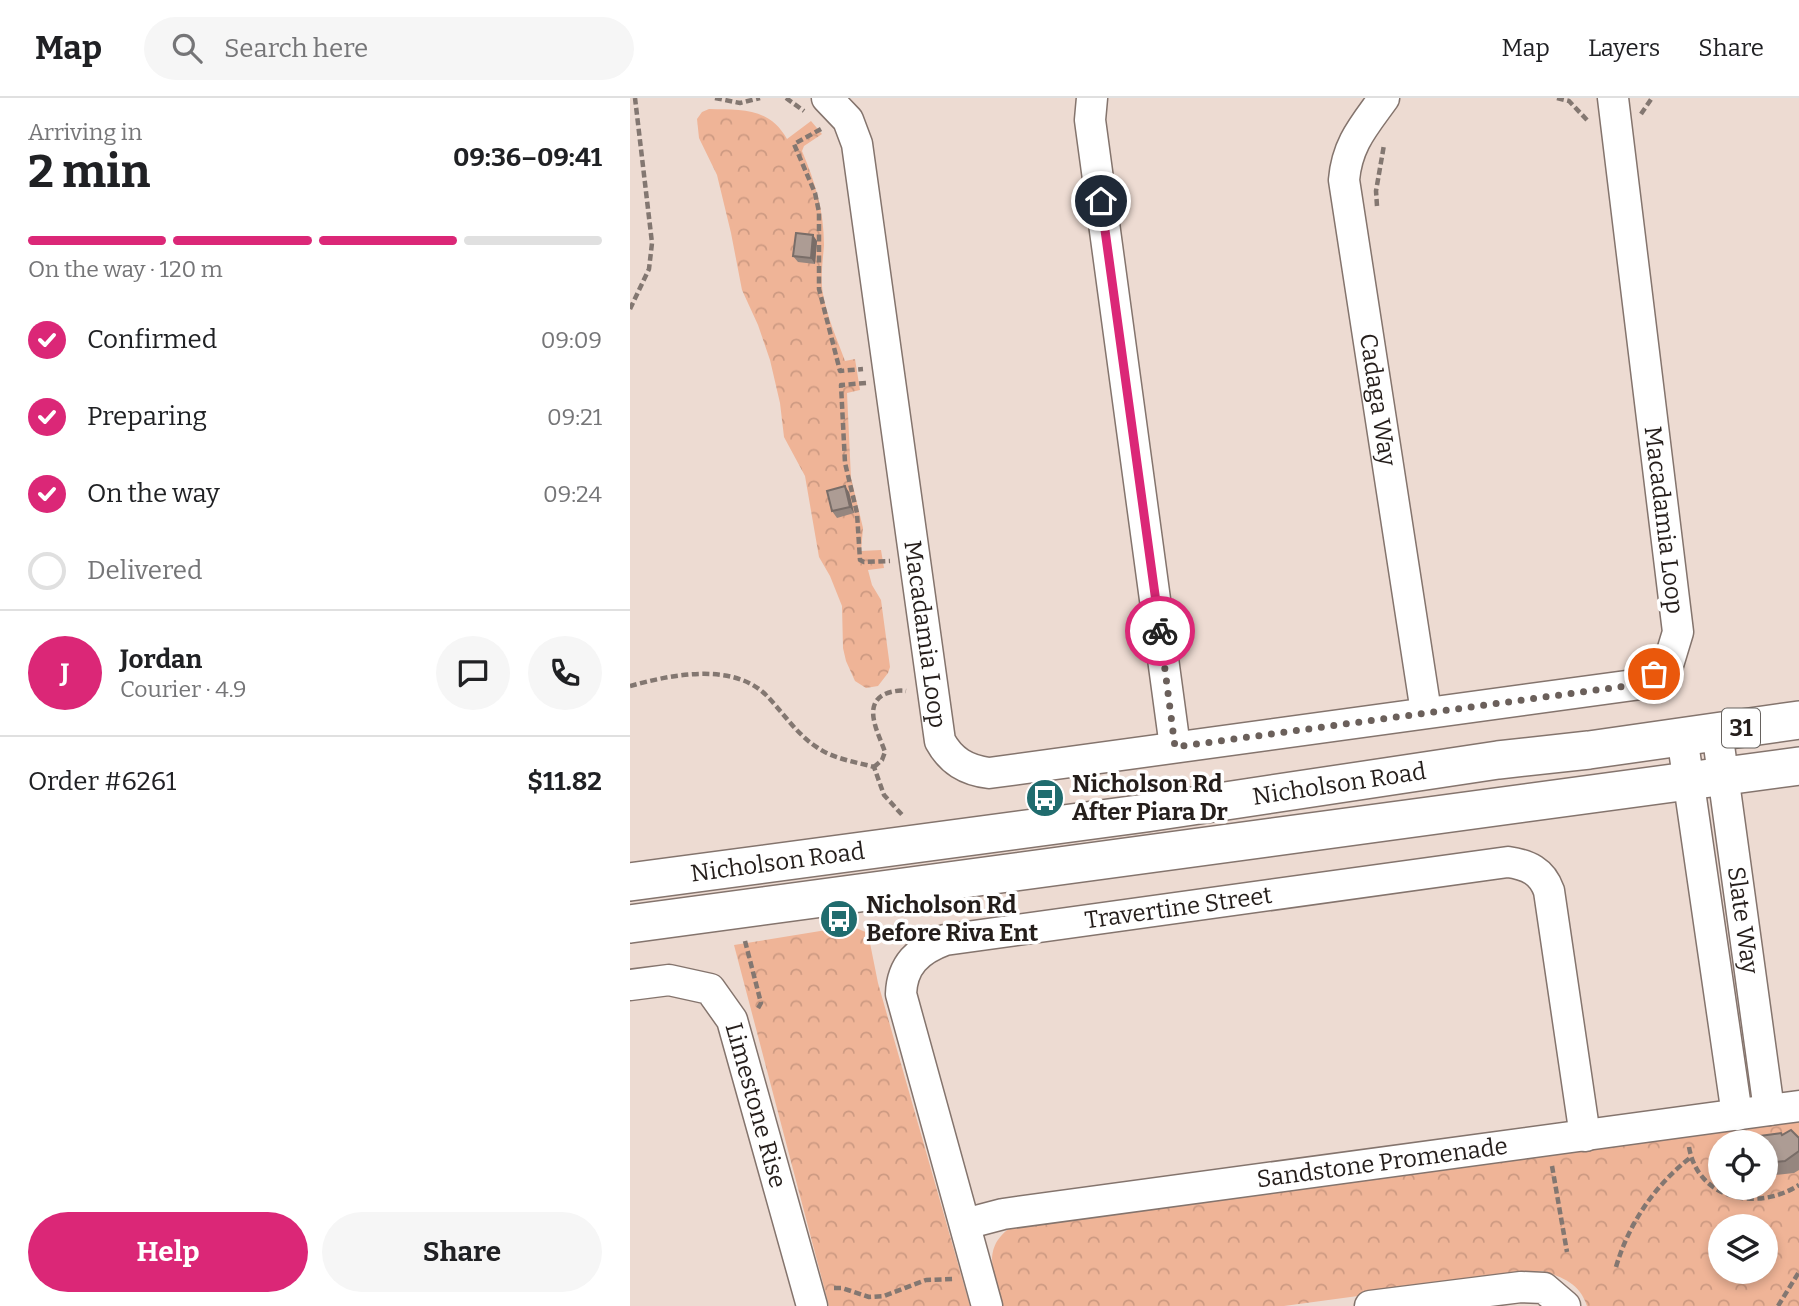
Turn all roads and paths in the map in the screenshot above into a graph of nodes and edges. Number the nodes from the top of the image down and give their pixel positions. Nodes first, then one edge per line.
1 (635, 98) edge
2 (715, 98) edge
3 (760, 98) edge
4 (1091, 98) edge
5 (1384, 98) edge
6 (1613, 98) edge
7 (826, 112) edge
8 (1384, 144) dead end
9 (1379, 219) dead end
10 (630, 309) edge
11 (864, 369) dead end
12 (866, 383) dead end
13 (890, 561) dead end
14 (630, 686) edge
15 (908, 701) dead end
16 (1426, 712) junction
17 (1799, 720) edge
18 (1699, 734) junction
19 (1175, 747) junction
20 (1799, 766) edge
21 (874, 767) junction
22 (1705, 778) junction
23 (906, 820) dead end
24 (630, 882) edge
25 (630, 925) edge
26 (630, 985) edge
27 (1799, 1107) edge
28 (1769, 1110) junction
29 (1737, 1115) junction
30 (1585, 1136) junction
31 (1688, 1145) dead end
32 (1690, 1157) junction
33 (1551, 1163) dead end
34 (1799, 1185) edge
35 (965, 1224) junction
36 (1567, 1252) dead end
37 (1616, 1267) dead end
38 (1799, 1272) edge
39 (960, 1278) dead end
40 (811, 1300) edge
41 (987, 1306) edge
42 (1370, 1306) edge
43 (1565, 1306) edge
44 (1778, 1306) edge

1 - 10 path
2 - 3 path
4 - 19 street
5 - 16 street, Cadaga Way
6 - 16 street, Macadamia Loop
7 - 11 path
7 - 19 street, Macadamia Loop
8 - 9 path
12 - 13 path
14 - 21 path
15 - 21 path
16 - 19 street, Macadamia Loop
17 - 18 main road, Nicholson Road / 31
18 - 22 street, Slate Way
18 - 24 main road, Nicholson Road / 31
20 - 22 main road, Nicholson Road / 31
21 - 23 path
22 - 25 main road, Nicholson Road / 31
22 - 28 street, Slate Way
22 - 29 street, Slate Way
26 - 40 street, Limestone Rise
27 - 28 street, Sandstone Promenade
28 - 29 street, Sandstone Promenade
29 - 30 street, Sandstone Promenade
30 - 35 street, Sandstone Promenade
30 - 35 street, Travertine Street
31 - 32 path
32 - 34 path
32 - 37 path
33 - 36 path
35 - 41 street, Travertine Street
38 - 44 path
39 - 40 path
42 - 43 street

